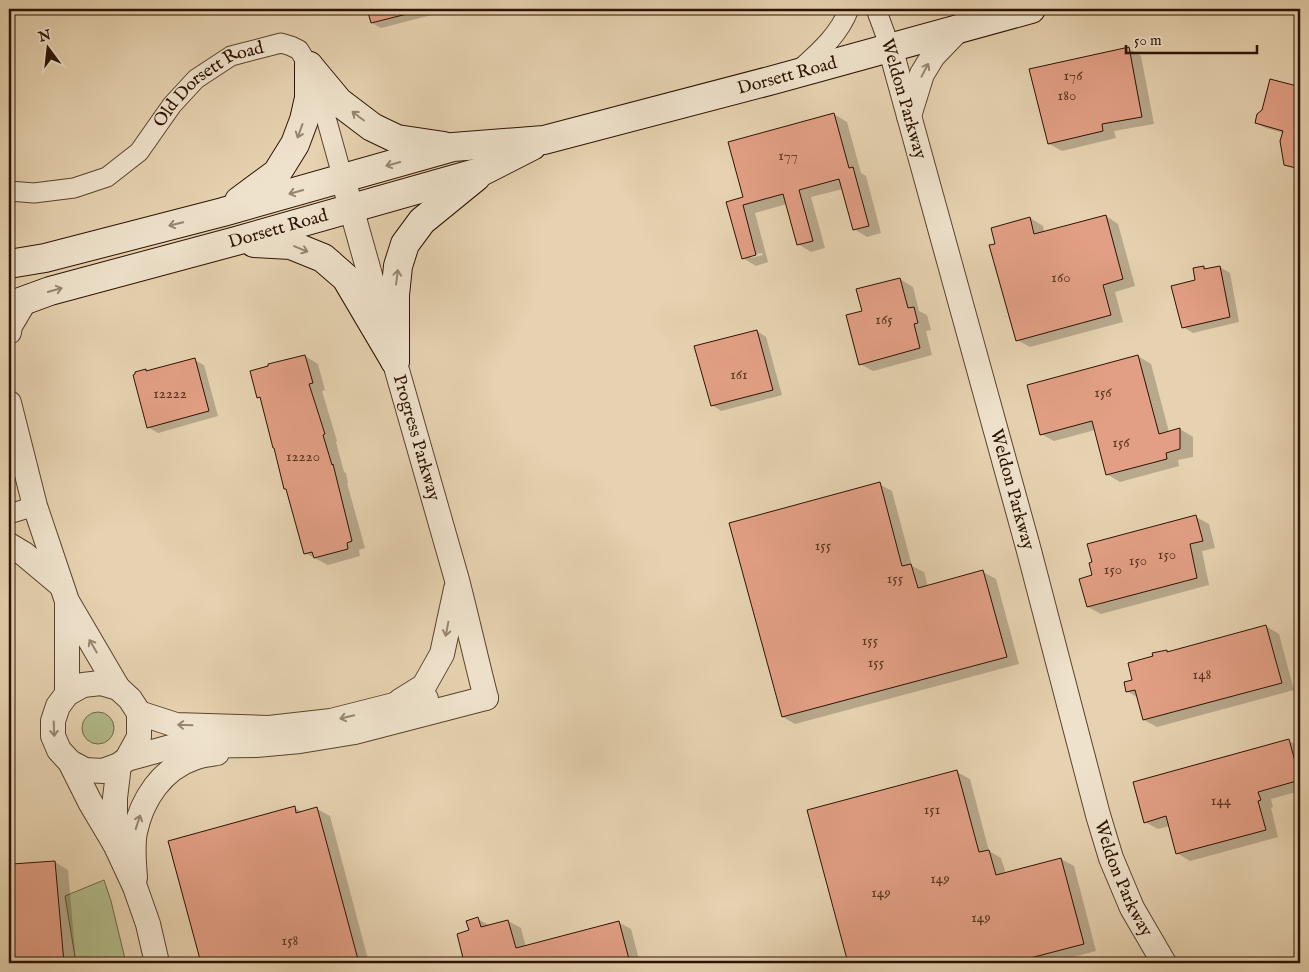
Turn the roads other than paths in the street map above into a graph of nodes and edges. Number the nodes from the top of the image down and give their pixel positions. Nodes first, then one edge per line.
1 (849, 9) edge
2 (876, 9) edge
3 (1031, 9) edge
4 (960, 28) junction
5 (890, 47) junction
6 (309, 66) junction
7 (794, 74) junction
8 (908, 116) junction
9 (544, 140) junction
10 (453, 147) junction
11 (483, 171) junction
12 (343, 178) junction
13 (9, 191) edge
14 (351, 208) junction
15 (223, 212) junction
16 (236, 241) junction
17 (9, 264) edge
18 (17, 303) edge
19 (9, 332) edge
20 (395, 361) junction
21 (9, 406) edge
22 (35, 506) junction
23 (9, 514) edge
24 (9, 545) edge
25 (457, 582) junction
26 (64, 593) junction
27 (118, 688) junction
28 (67, 694) junction
29 (486, 698) junction
30 (394, 705) junction
31 (139, 713) junction
32 (256, 745) junction
33 (70, 762) junction
34 (123, 762) junction
35 (115, 844) junction
36 (135, 887) junction
37 (157, 963) edge
38 (1164, 963) edge

1 - 7 street
2 - 5 street, Weldon Parkway
3 - 4 main road, Dorsett Road
4 - 5 main road, Dorsett Road
8 -> 4 street
5 - 7 main road, Dorsett Road
5 - 8 street, Weldon Parkway
10 -> 6 main road
6 - 12 street, Old Dorsett Road
6 - 13 street, Old Dorsett Road
6 -> 15 main road
7 - 9 main road, Dorsett Road
8 - 38 street, Weldon Parkway
9 - 10 main road, Dorsett Road
9 - 11 main road, Dorsett Road
10 -> 12 main road, Dorsett Road
11 - 14 main road, Dorsett Road
20 -> 11 main road
12 - 14 street, Progress Parkway
12 -> 15 main road, Dorsett Road
14 - 16 main road, Dorsett Road
14 - 20 street, Progress Parkway
15 -> 17 main road, Dorsett Road
18 -> 16 main road, Dorsett Road
16 -> 20 main road
18 - 19 street
20 - 25 street, Progress Parkway
21 - 22 street
22 - 23 street
22 - 26 street
24 - 26 street
25 - 29 street, Progress Parkway
25 -> 30 street
27 -> 26 street
26 - 28 street
27 - 28 street
27 - 31 street
28 -> 33 street
29 - 30 street
29 - 32 street
30 -> 31 street
31 - 34 street
32 - 34 street
36 -> 32 street
33 - 34 street
33 - 35 street
34 - 35 street
35 - 36 street
36 - 37 street

